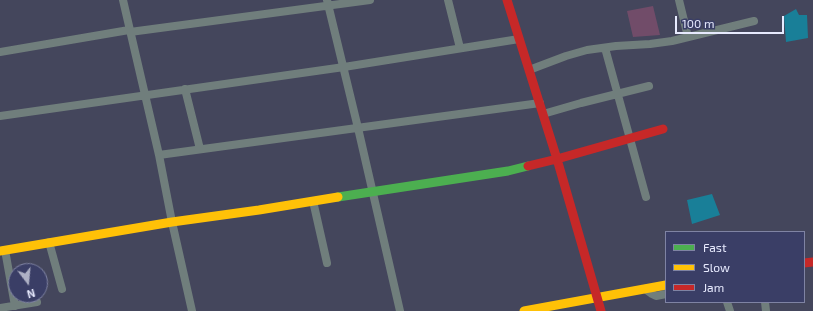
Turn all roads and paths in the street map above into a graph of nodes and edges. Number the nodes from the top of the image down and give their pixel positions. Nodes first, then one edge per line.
1 (123, 0) edge
2 (370, 0) edge
3 (448, 0) edge
4 (507, 0) edge
5 (679, 0) edge
6 (328, 3) edge
7 (754, 21) dead end
8 (130, 31) junction
9 (688, 37) junction
10 (519, 39) junction
11 (460, 48) junction
12 (605, 48) junction
13 (0, 52) edge
14 (344, 67) junction
15 (529, 70) junction
16 (649, 86) dead end
17 (185, 89) junction
18 (145, 94) junction
19 (617, 94) junction
20 (540, 103) junction
21 (543, 114) junction
22 (0, 116) edge
23 (358, 128) junction
24 (663, 129) dead end
25 (630, 138) junction
26 (200, 150) junction
27 (159, 155) junction
28 (557, 159) junction
29 (373, 191) junction
30 (646, 197) dead end
31 (313, 201) junction
32 (172, 222) junction
33 (49, 242) junction
34 (3, 250) edge
35 (327, 262) dead end
36 (665, 285) edge
37 (62, 289) dead end
38 (644, 289) junction
39 (665, 294) edge
40 (597, 298) junction
41 (32, 303) edge
42 (15, 306) junction
43 (0, 308) edge
44 (533, 310) edge
45 (192, 311) edge
46 (400, 311) edge
47 (524, 311) edge
48 (601, 311) edge

1 - 8 street
2 - 6 street
3 - 11 street
4 - 10 street
5 - 9 street
6 - 8 street
6 - 14 street
7 - 9 street
8 - 13 street
8 - 18 street
9 - 12 street
10 - 11 street
10 - 15 street
11 - 14 street
12 - 15 street
12 - 19 street
14 - 17 street
14 - 23 street
15 - 20 street
16 - 19 street
17 - 18 street
17 - 26 street
18 - 22 street
18 - 27 street
19 - 21 street
19 - 25 street
20 - 21 street
20 - 23 street
21 - 28 street
23 - 26 street
23 - 29 street
24 - 25 street
25 - 28 street
25 - 30 street
26 - 27 street
27 - 32 street
28 - 29 street
28 - 40 street
29 - 31 street
29 - 46 street
31 - 32 street
31 - 35 street
32 - 33 street
32 - 45 street
33 - 34 street
33 - 37 street
34 - 42 street
36 - 38 street
38 - 39 street
38 - 40 street
40 - 44 street
40 - 48 street
41 - 42 street
42 - 43 street
44 - 47 street

